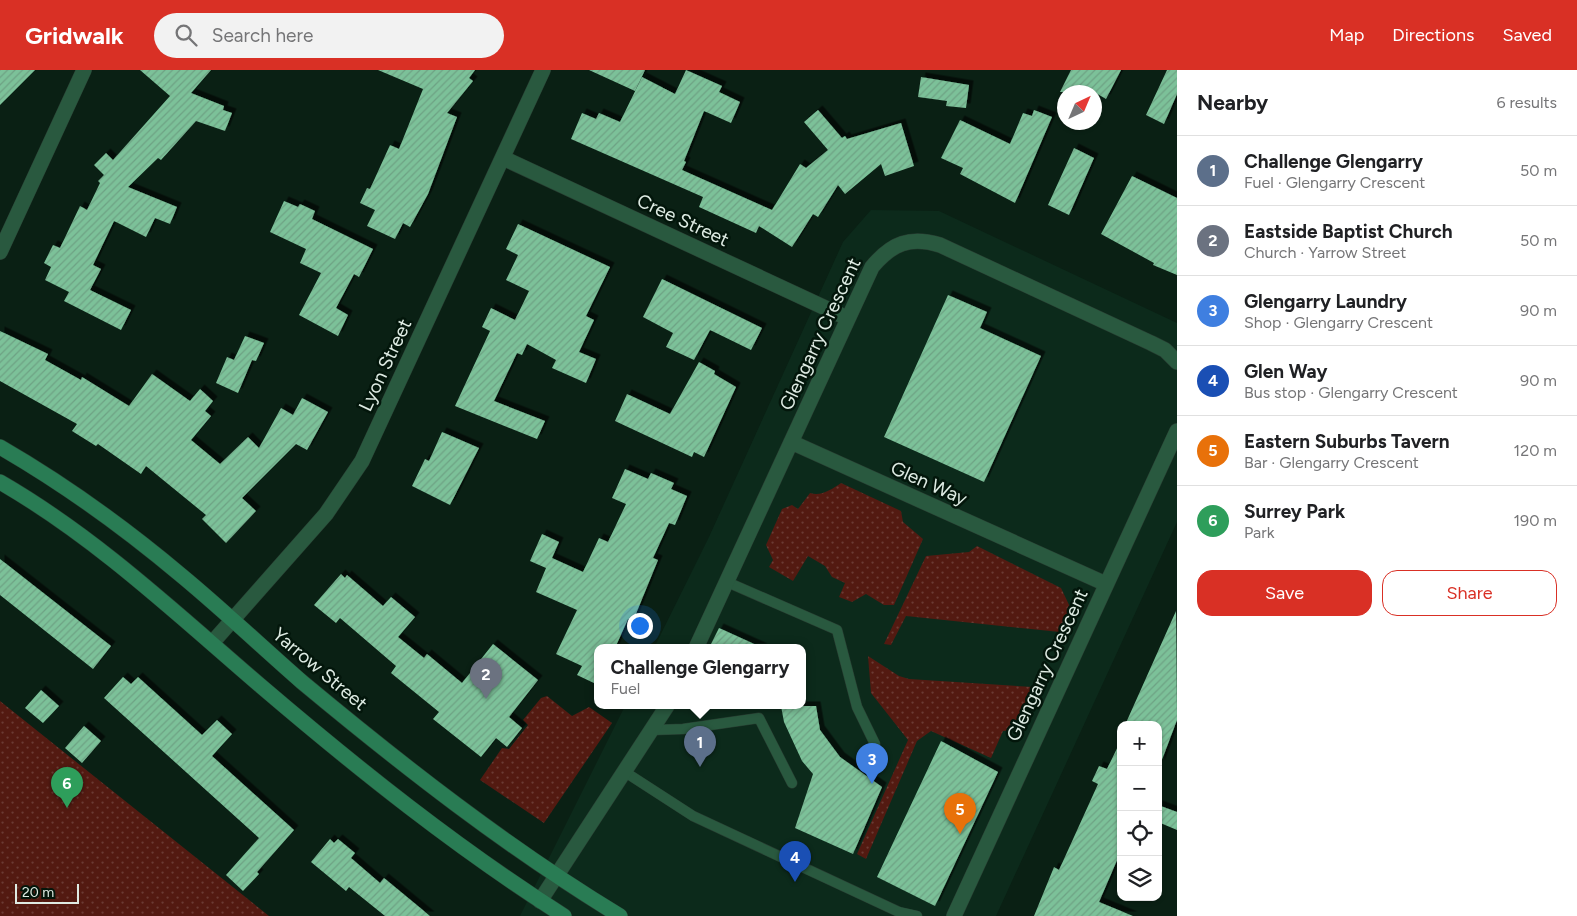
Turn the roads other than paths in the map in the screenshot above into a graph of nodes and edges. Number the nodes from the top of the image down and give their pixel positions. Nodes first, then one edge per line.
1 (84, 70) edge
2 (543, 70) edge
3 (502, 158) junction
4 (0, 252) edge
5 (847, 318) junction
6 (1177, 362) edge
7 (1177, 431) edge
8 (791, 442) junction
9 (0, 447) edge
10 (0, 482) edge
11 (727, 582) junction
12 (1106, 584) junction
13 (233, 620) junction
14 (212, 643) junction
15 (698, 644) edge
16 (665, 709) edge
17 (653, 730) junction
18 (875, 744) dead end
19 (624, 772) junction
20 (792, 783) dead end
21 (557, 876) junction
22 (540, 901) junction
23 (564, 916) edge
24 (620, 916) edge
25 (918, 916) edge
26 (954, 916) edge

1 - 4 street
2 - 3 street, Lyon Street
3 - 5 street, Cree Street
3 - 13 street, Lyon Street
5 - 6 street, Glengarry Crescent
5 - 8 street, Glengarry Crescent
7 - 12 street, Glengarry Crescent
8 - 11 street, Glengarry Crescent
8 - 12 street, Glen Way
9 - 13 street, Yarrow Street
10 - 14 street
11 - 15 street, Glengarry Crescent
11 - 18 lane
12 - 26 street, Glengarry Crescent
13 - 14 street, Lyon Street
13 - 21 street, Yarrow Street
14 - 22 street
16 - 17 street
17 - 19 street
17 - 20 lane
19 - 21 street
19 - 25 lane
21 - 22 street
21 - 24 street, Yarrow Street
22 - 23 street

